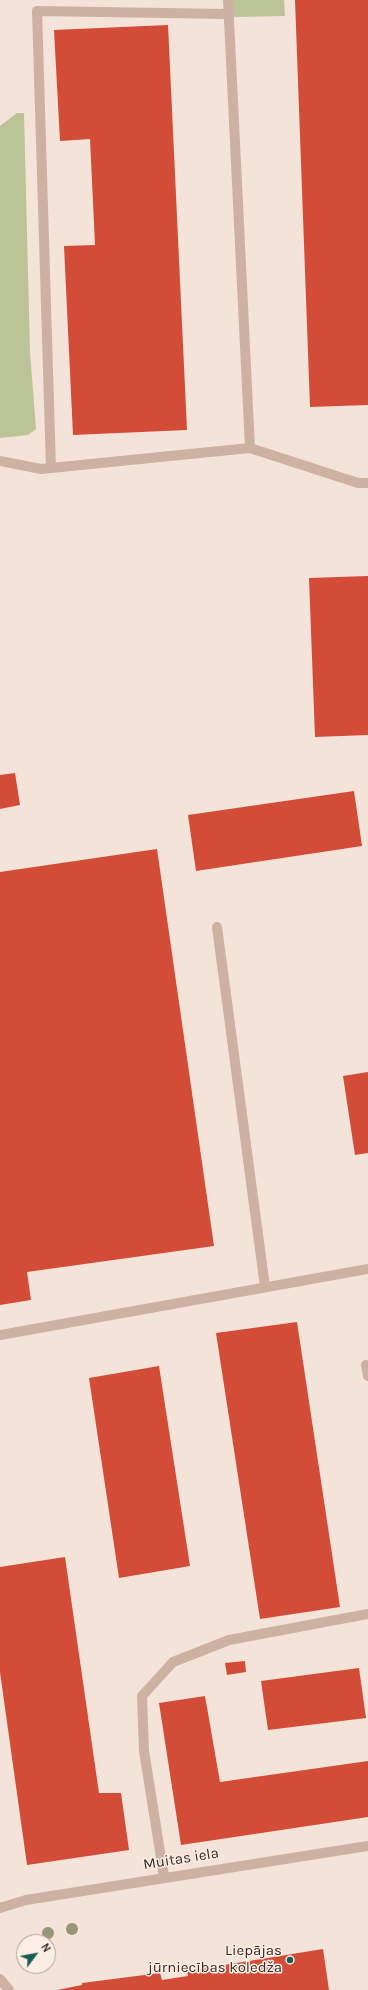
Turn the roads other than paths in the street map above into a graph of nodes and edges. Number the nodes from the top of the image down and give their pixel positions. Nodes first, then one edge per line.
1 (228, 0) edge
2 (228, 14) junction
3 (250, 448) junction
4 (0, 461) edge
5 (51, 468) junction
6 (368, 483) edge
7 (217, 927) dead end
8 (368, 1269) edge
9 (265, 1286) junction
10 (0, 1335) edge
11 (366, 1365) dead end
12 (368, 1376) edge
13 (368, 1614) edge
14 (368, 1846) edge
15 (164, 1877) junction
16 (0, 1908) edge
17 (0, 1979) edge
18 (9, 1990) edge

1 - 2 street
2 - 3 street
2 - 5 street
3 - 5 street
3 - 6 street
4 - 5 street
7 - 9 street
8 - 9 street
9 - 10 street
11 - 12 street
13 - 15 street
14 - 15 street, Muitas iela
15 - 16 street, Muitas iela
17 - 18 street

